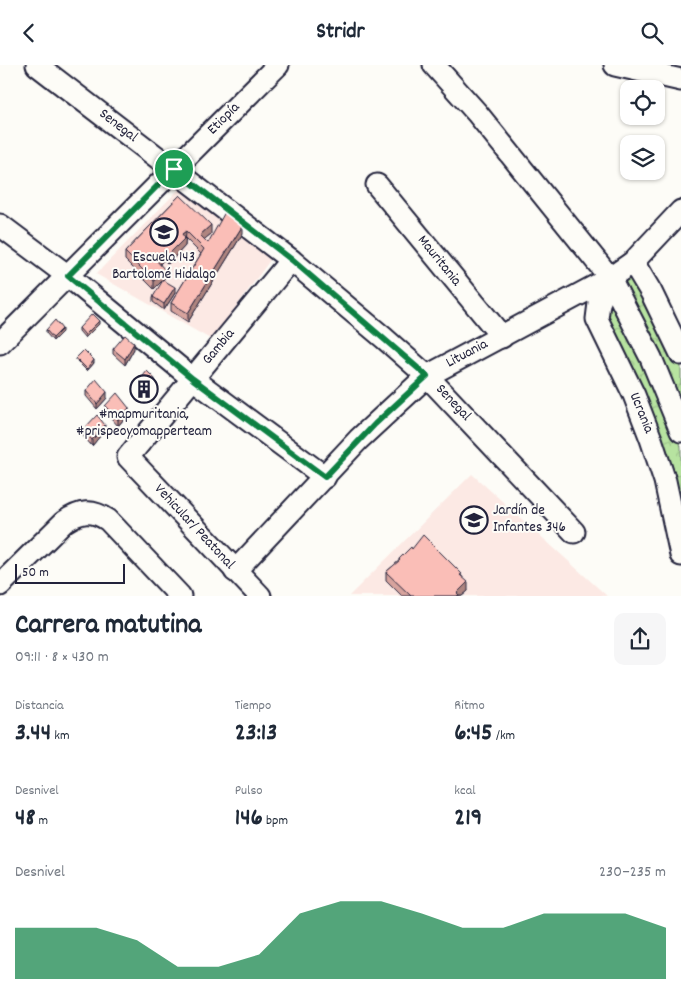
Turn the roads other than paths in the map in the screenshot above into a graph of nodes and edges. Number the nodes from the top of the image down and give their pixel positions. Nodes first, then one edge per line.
1 (37, 65) edge
2 (434, 65) edge
3 (615, 65) edge
4 (273, 67) edge
5 (681, 80) edge
6 (174, 169) junction
7 (377, 185) dead end
8 (681, 211) edge
9 (0, 225) edge
10 (292, 260) junction
11 (633, 262) junction
12 (68, 276) junction
13 (610, 278) junction
14 (502, 337) junction
15 (0, 343) edge
16 (681, 354) edge
17 (427, 376) junction
18 (193, 379) junction
19 (681, 431) edge
20 (128, 457) joint
21 (325, 477) junction
22 (574, 532) dead end
23 (681, 555) edge
24 (235, 571) junction
25 (0, 585) edge
26 (180, 596) edge
27 (260, 596) edge

1 - 6 street, Senegal
2 - 13 street, Ucrania
3 - 5 street
4 - 6 street, Etiopía
6 - 10 street, Senegal
6 - 12 street, Etiopía
7 - 14 street, Mauritania
8 - 11 street, Lituania
9 - 12 street
10 - 17 street, Senegal
10 - 18 street, Gambia
11 - 13 street, Lituania
11 - 16 street
12 - 15 street, Etiopía
12 - 18 street
13 - 14 street, Lituania
13 - 19 street, Ucrania
13 - 23 street, Ucrania
14 - 17 street, Lituania
17 - 21 street, Lituania
17 - 22 street, Senegal
18 - 20 street, Gambia
18 - 21 street
20 - 24 street, Vehicular/ Peatonal
21 - 24 street, Lituania
24 - 27 street, Vehicular/ Peatonal
25 - 26 street

